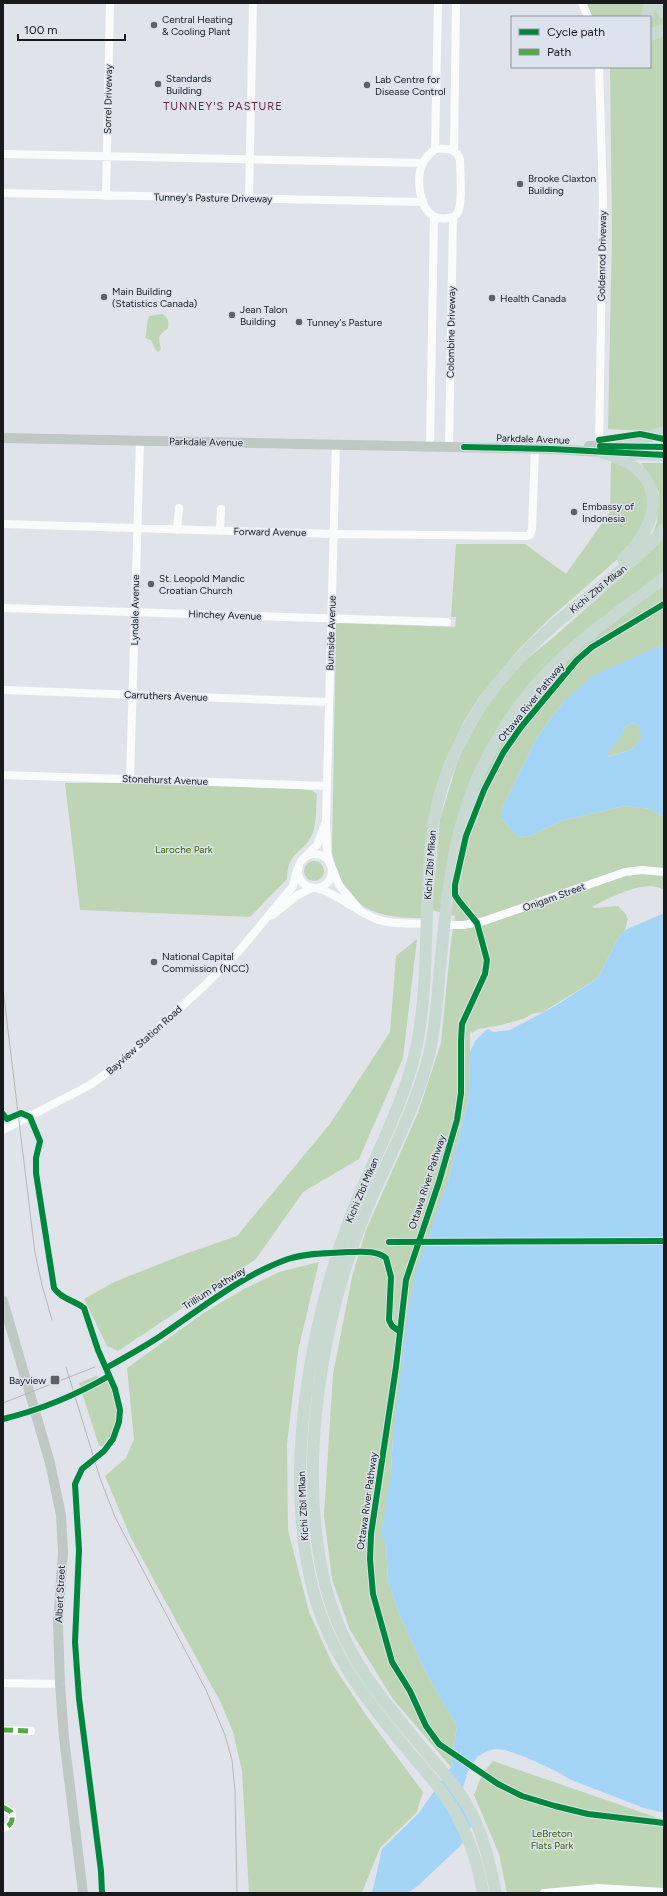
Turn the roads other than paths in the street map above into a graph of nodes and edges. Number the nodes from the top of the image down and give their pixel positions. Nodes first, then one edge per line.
1 (110, 3) edge
2 (253, 3) edge
3 (438, 3) edge
4 (456, 3) edge
5 (582, 3) edge
6 (650, 3) edge
7 (658, 3) edge
8 (664, 13) edge
9 (588, 16) edge
10 (647, 16) edge
11 (664, 30) edge
12 (651, 35) edge
13 (599, 68) edge
14 (435, 149) junction
15 (454, 150) junction
16 (3, 154) edge
17 (107, 156) junction
18 (250, 159) junction
19 (422, 163) junction
20 (3, 193) edge
21 (106, 196) junction
22 (249, 199) junction
23 (423, 202) junction
24 (434, 217) junction
25 (453, 217) junction
26 (664, 432) edge
27 (3, 438) edge
28 (140, 441) junction
29 (336, 444) junction
30 (430, 446) junction
31 (617, 446) junction
32 (449, 447) junction
33 (664, 448) edge
34 (536, 449) junction
35 (600, 449) junction
36 (664, 455) edge
37 (179, 508) dead end
38 (221, 509) dead end
39 (3, 524) edge
40 (137, 528) junction
41 (664, 529) edge
42 (177, 530) junction
43 (220, 531) junction
44 (334, 534) junction
45 (664, 578) edge
46 (664, 587) edge
47 (3, 608) edge
48 (135, 612) junction
49 (331, 618) junction
50 (447, 622) dead end
51 (555, 624) junction
52 (583, 640) junction
53 (3, 690) edge
54 (133, 694) junction
55 (329, 702) junction
56 (3, 775) edge
57 (130, 779) junction
58 (327, 786) junction
59 (326, 822) junction
60 (306, 856) junction
61 (331, 866) junction
62 (297, 870) junction
63 (664, 872) edge
64 (314, 888) junction
65 (360, 910) junction
66 (264, 922) junction
67 (426, 924) junction
68 (444, 925) junction
69 (3, 1130) edge
70 (3, 1301) edge
71 (3, 1683) edge
72 (60, 1684) junction
73 (3, 1730) edge
74 (31, 1731) dead end
75 (3, 1807) edge
76 (3, 1828) edge
77 (664, 1892) edge
78 (83, 1893) edge
79 (483, 1893) edge
80 (496, 1893) edge
81 (544, 1893) edge

1 - 17 street, Sorrel Driveway
2 - 18 street
3 - 14 street
4 - 15 street
5 - 9 street
6 - 10 highway
7 - 8 highway
11 - 12 highway
13 - 35 street, Goldenrod Driveway
14 - 15 street
14 - 19 street
15 - 25 street
16 - 17 street
17 - 18 street
17 - 21 street, Sorrel Driveway
18 - 19 street
18 - 22 street
19 - 23 street
20 - 21 street, Tunney's Pasture Driveway
21 - 22 street, Tunney's Pasture Driveway
22 - 23 street, Tunney's Pasture Driveway
23 - 24 street
24 - 25 street
24 - 30 street, Colombine Driveway
25 - 32 street, Colombine Driveway
26 - 31 highway
27 - 28 main road, Parkdale Avenue
28 - 29 main road, Parkdale Avenue
28 - 40 street, Lyndale Avenue
29 - 30 main road, Parkdale Avenue
29 - 44 street, Burnside Avenue
30 - 32 main road, Parkdale Avenue
31 - 33 highway
31 - 35 main road, Parkdale Avenue
32 - 34 main road, Parkdale Avenue
34 - 35 main road, Parkdale Avenue
34 - 44 street, Forward Avenue
35 - 36 highway
35 - 51 highway
37 - 42 street
38 - 43 street
39 - 40 street, Forward Avenue
40 - 42 street, Forward Avenue
40 - 48 street, Lyndale Avenue
41 - 51 highway, Kichi Zībī Mīkan
42 - 43 street, Forward Avenue
43 - 44 street, Forward Avenue
44 - 49 street, Burnside Avenue
45 - 52 highway, Kichi Zībī Mīkan
46 - 52 highway
47 - 48 street, Hinchey Avenue
48 - 49 street, Hinchey Avenue
48 - 54 street, Lyndale Avenue
49 - 50 street, Hinchey Avenue
49 - 55 street, Burnside Avenue
51 - 67 highway, Kichi Zībī Mīkan
52 - 68 highway, Kichi Zībī Mīkan
53 - 54 street, Carruthers Avenue
54 - 55 street, Carruthers Avenue
54 - 57 street, Lyndale Avenue
55 - 58 street, Burnside Avenue
56 - 57 street, Stonehurst Avenue
57 - 58 street, Stonehurst Avenue
58 - 59 street, Burnside Avenue
59 - 60 street, Burnside Avenue
59 - 61 street, Burnside Avenue
60 - 61 street
60 - 62 street
61 - 64 street
61 - 65 street, Burnside Avenue
62 - 64 street
62 - 66 street, Bayview Station Road
63 - 68 street, Onigam Street
64 - 65 street
64 - 66 street, Bayview Station Road
65 - 67 street
66 - 69 street, Bayview Station Road
67 - 68 highway
67 - 79 highway, Kichi Zībī Mīkan
68 - 80 highway, Kichi Zībī Mīkan
70 - 72 main road, Albert Street
71 - 72 street
72 - 78 main road, Albert Street
73 - 74 street
75 - 76 street
77 - 81 street

